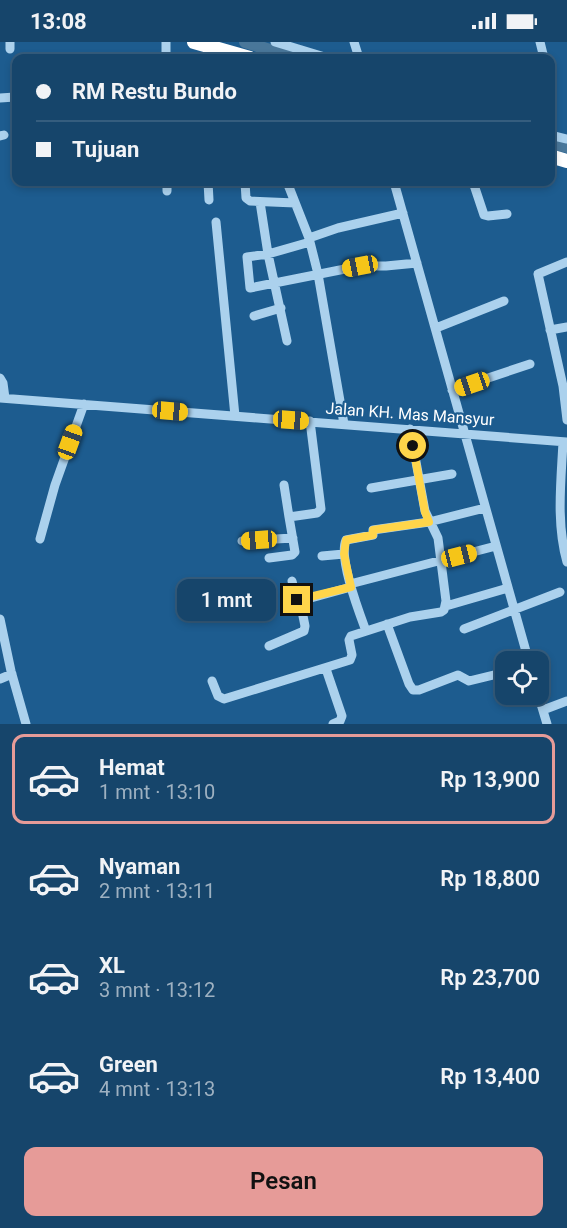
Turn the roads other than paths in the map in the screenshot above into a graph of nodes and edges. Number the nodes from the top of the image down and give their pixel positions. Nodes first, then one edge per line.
1 (194, 42) edge
2 (275, 42) edge
3 (208, 52) edge
4 (315, 54) edge
5 (208, 186) edge
6 (246, 186) edge
7 (288, 186) edge
8 (395, 186) edge
9 (474, 186) edge
10 (209, 200) dead end
11 (260, 202) junction
12 (295, 203) junction
13 (403, 213) junction
14 (507, 214) dead end
15 (216, 222) dead end
16 (310, 240) junction
17 (268, 254) junction
18 (567, 262) edge
19 (417, 263) junction
20 (318, 274) junction
21 (274, 284) junction
22 (504, 301) dead end
23 (281, 308) junction
24 (254, 316) dead end
25 (567, 327) edge
26 (436, 328) junction
27 (550, 330) junction
28 (287, 341) dead end
29 (530, 364) dead end
30 (0, 378) edge
31 (452, 390) junction
32 (2, 398) edge
33 (84, 404) junction
34 (235, 416) junction
35 (567, 420) edge
36 (310, 421) junction
37 (344, 424) junction
38 (410, 429) junction
39 (464, 432) junction
40 (565, 442) edge
41 (452, 474) dead end
42 (418, 479) junction
43 (284, 485) dead end
44 (371, 488) dead end
45 (485, 508) junction
46 (289, 517) junction
47 (429, 522) junction
48 (293, 538) junction
49 (40, 539) dead end
50 (242, 541) dead end
51 (496, 546) junction
52 (565, 547) edge
53 (344, 554) junction
54 (322, 556) dead end
55 (269, 558) dead end
56 (440, 561) junction
57 (567, 562) edge
58 (292, 581) dead end
59 (350, 585) junction
60 (508, 588) junction
61 (560, 592) dead end
62 (300, 600) junction
63 (446, 606) junction
64 (515, 609) junction
65 (0, 619) edge
66 (387, 624) junction
67 (464, 629) dead end
68 (366, 631) junction
69 (269, 646) dead end
70 (526, 651) edge
71 (326, 669) junction
72 (12, 674) junction
73 (495, 675) edge
74 (0, 679) edge
75 (212, 681) dead end
76 (567, 701) edge
77 (541, 705) edge
78 (543, 710) junction
79 (26, 724) edge
80 (333, 724) edge
81 (547, 724) edge

1 - 3 highway
2 - 4 street
5 - 10 street
6 - 11 street
7 - 12 street
8 - 13 street
9 - 14 street
11 - 12 street
11 - 17 street
12 - 16 street
13 - 16 street
13 - 19 street
15 - 34 street
16 - 17 street
16 - 20 street
17 - 21 street
17 - 21 street
18 - 27 street
19 - 20 street
19 - 26 street
20 - 21 street
20 - 37 street
21 - 23 street
22 - 26 street
23 - 24 street
23 - 28 street
25 - 27 street
26 - 31 street
27 - 35 street
29 - 31 street
30 - 32 street
31 - 39 street
32 - 33 street, Jalan KH. Mas Mansyur
33 - 34 street, Jalan KH. Mas Mansyur
33 - 49 street
34 - 36 street, Jalan KH. Mas Mansyur
36 - 37 street, Jalan KH. Mas Mansyur
36 - 46 street
37 - 38 street, Jalan KH. Mas Mansyur
38 - 39 street, Jalan KH. Mas Mansyur
38 - 42 street
39 - 40 street, Jalan KH. Mas Mansyur
39 - 45 street
40 - 52 street
41 - 42 street
42 - 44 street
42 - 47 street
43 - 46 street
45 - 47 street
45 - 51 street
46 - 48 street
47 - 53 street
47 - 56 street
48 - 50 street
48 - 55 street
51 - 56 street
51 - 60 street
52 - 57 street
53 - 54 street
53 - 59 street
56 - 59 street
56 - 63 street
58 - 62 street
59 - 62 street
59 - 68 street
60 - 63 street
60 - 64 street
61 - 64 street
62 - 69 street
63 - 66 street
64 - 67 street
64 - 70 street
65 - 72 street
66 - 68 street
66 - 73 street
68 - 71 street
71 - 75 street
71 - 80 street
72 - 74 street
72 - 79 street
76 - 78 street
77 - 78 street
78 - 81 street

